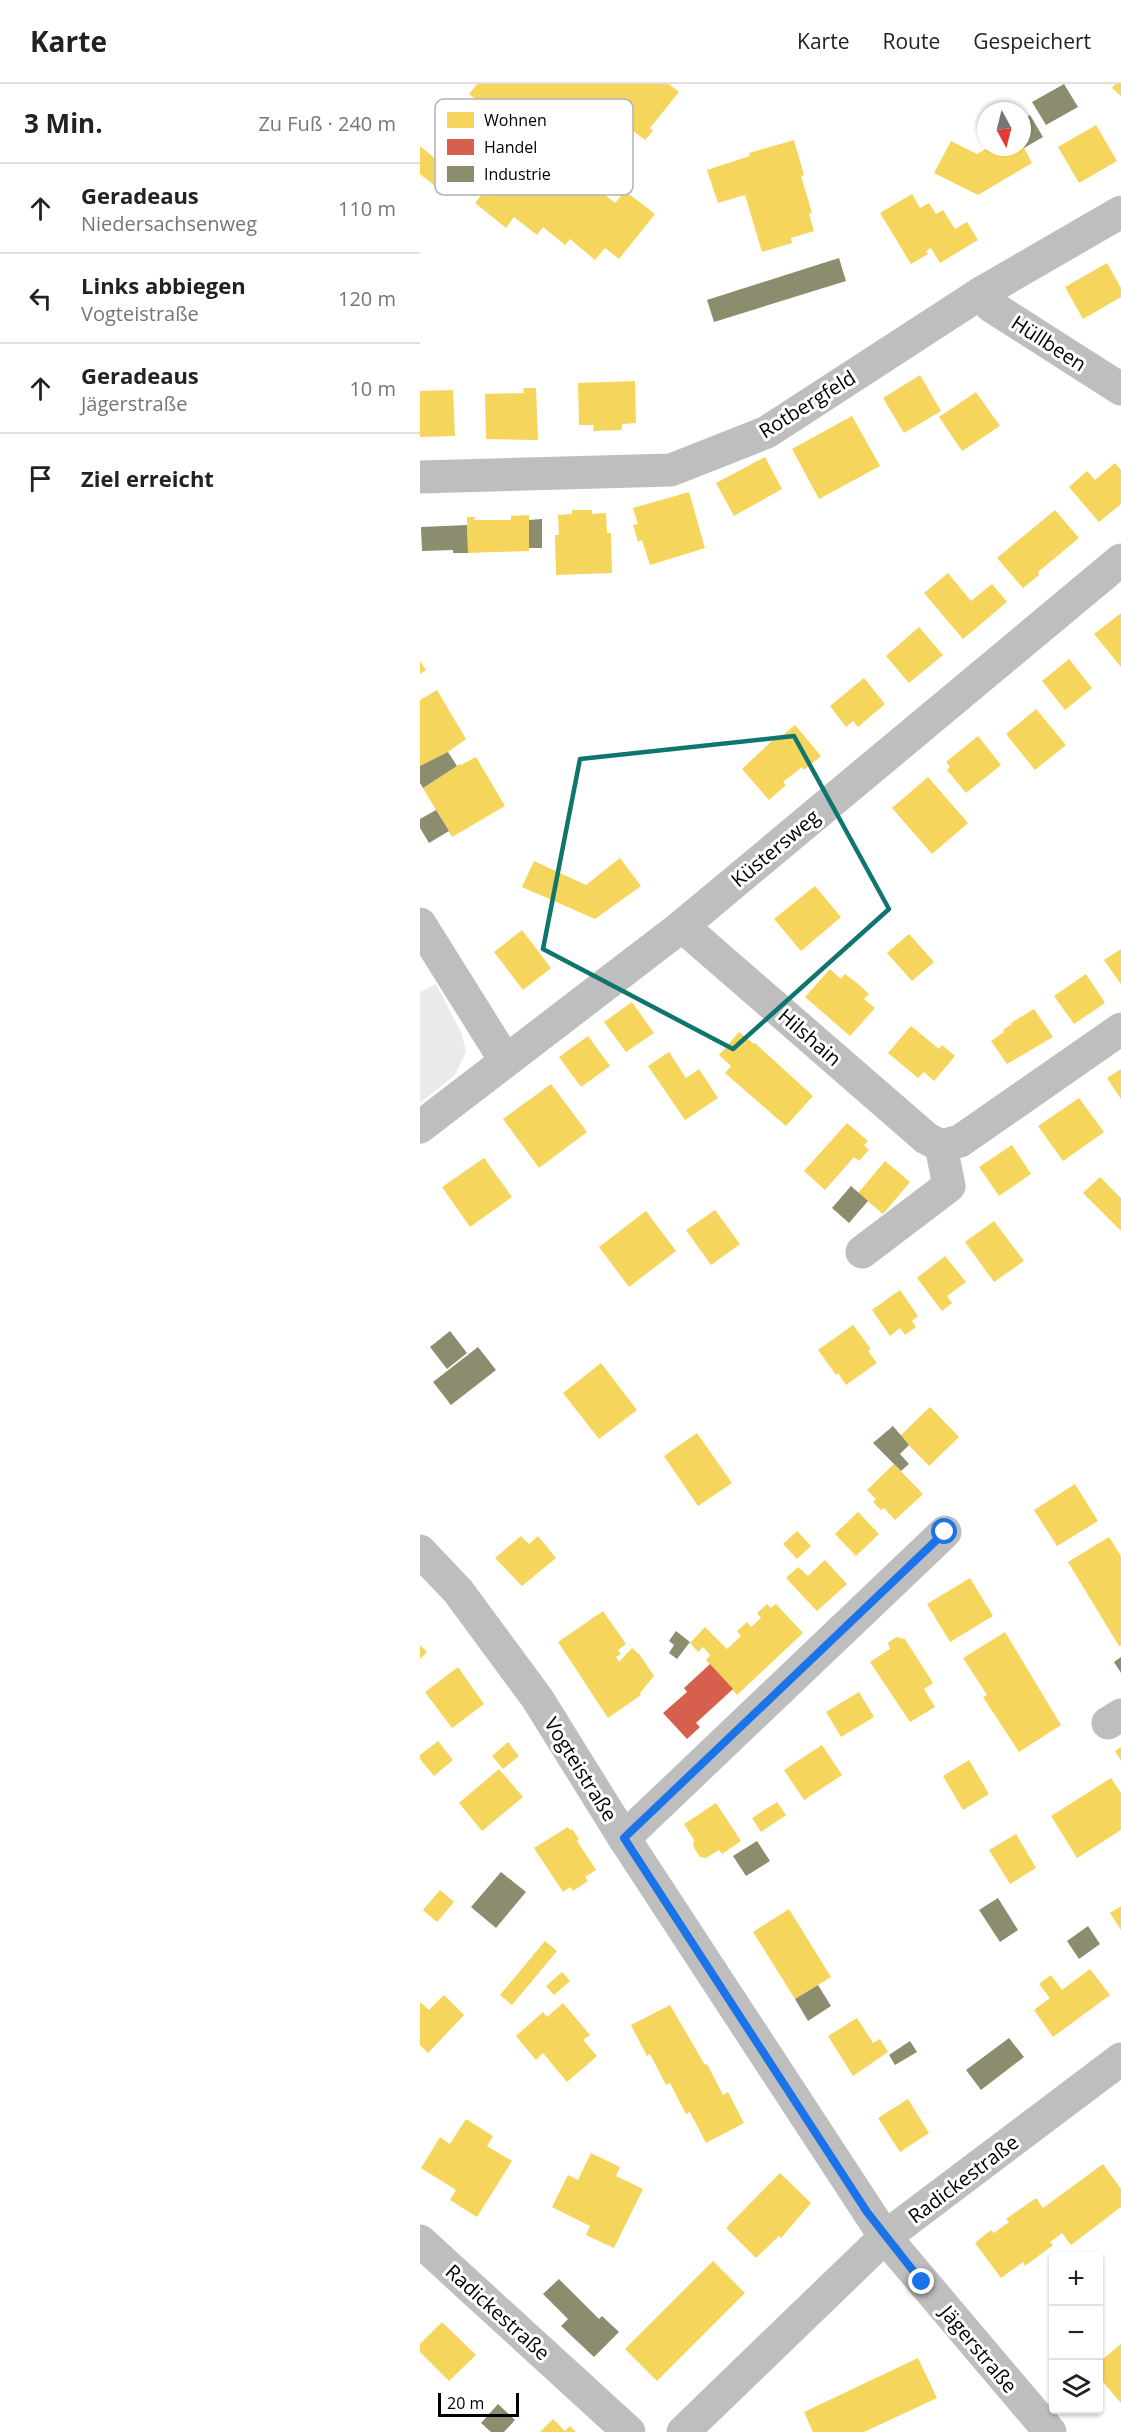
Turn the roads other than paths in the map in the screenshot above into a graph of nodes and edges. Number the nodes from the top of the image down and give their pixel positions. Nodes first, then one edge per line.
1 (1121, 212) edge
2 (981, 293) junction
3 (1121, 389) edge
4 (420, 477) edge
5 (1121, 560) edge
6 (420, 924) edge
7 (682, 926) junction
8 (1121, 1029) edge
9 (505, 1060) junction
10 (420, 1127) edge
11 (941, 1146) junction
12 (862, 1252) dead end
13 (945, 1532) dead end
14 (420, 1551) edge
15 (624, 1838) junction
16 (1121, 2059) edge
17 (885, 2237) junction
18 (420, 2241) edge
19 (629, 2432) edge
20 (683, 2432) edge
21 (1050, 2432) edge

1 - 2 street, Rotbergfeld
2 - 3 street, Hüllbeen
2 - 4 street, Rotbergfeld
5 - 7 street, Küstersweg
6 - 9 street
7 - 9 street, Küstersweg
7 - 11 street, Hilshain
8 - 11 street
9 - 10 street, Küstersweg
11 - 12 street
13 - 15 street
14 - 15 street, Vogteistraße
15 - 17 street, Vogteistraße
16 - 17 street, Radickestraße
17 - 20 street, Radickestraße
17 - 21 street, Jägerstraße
18 - 19 street, Radickestraße

